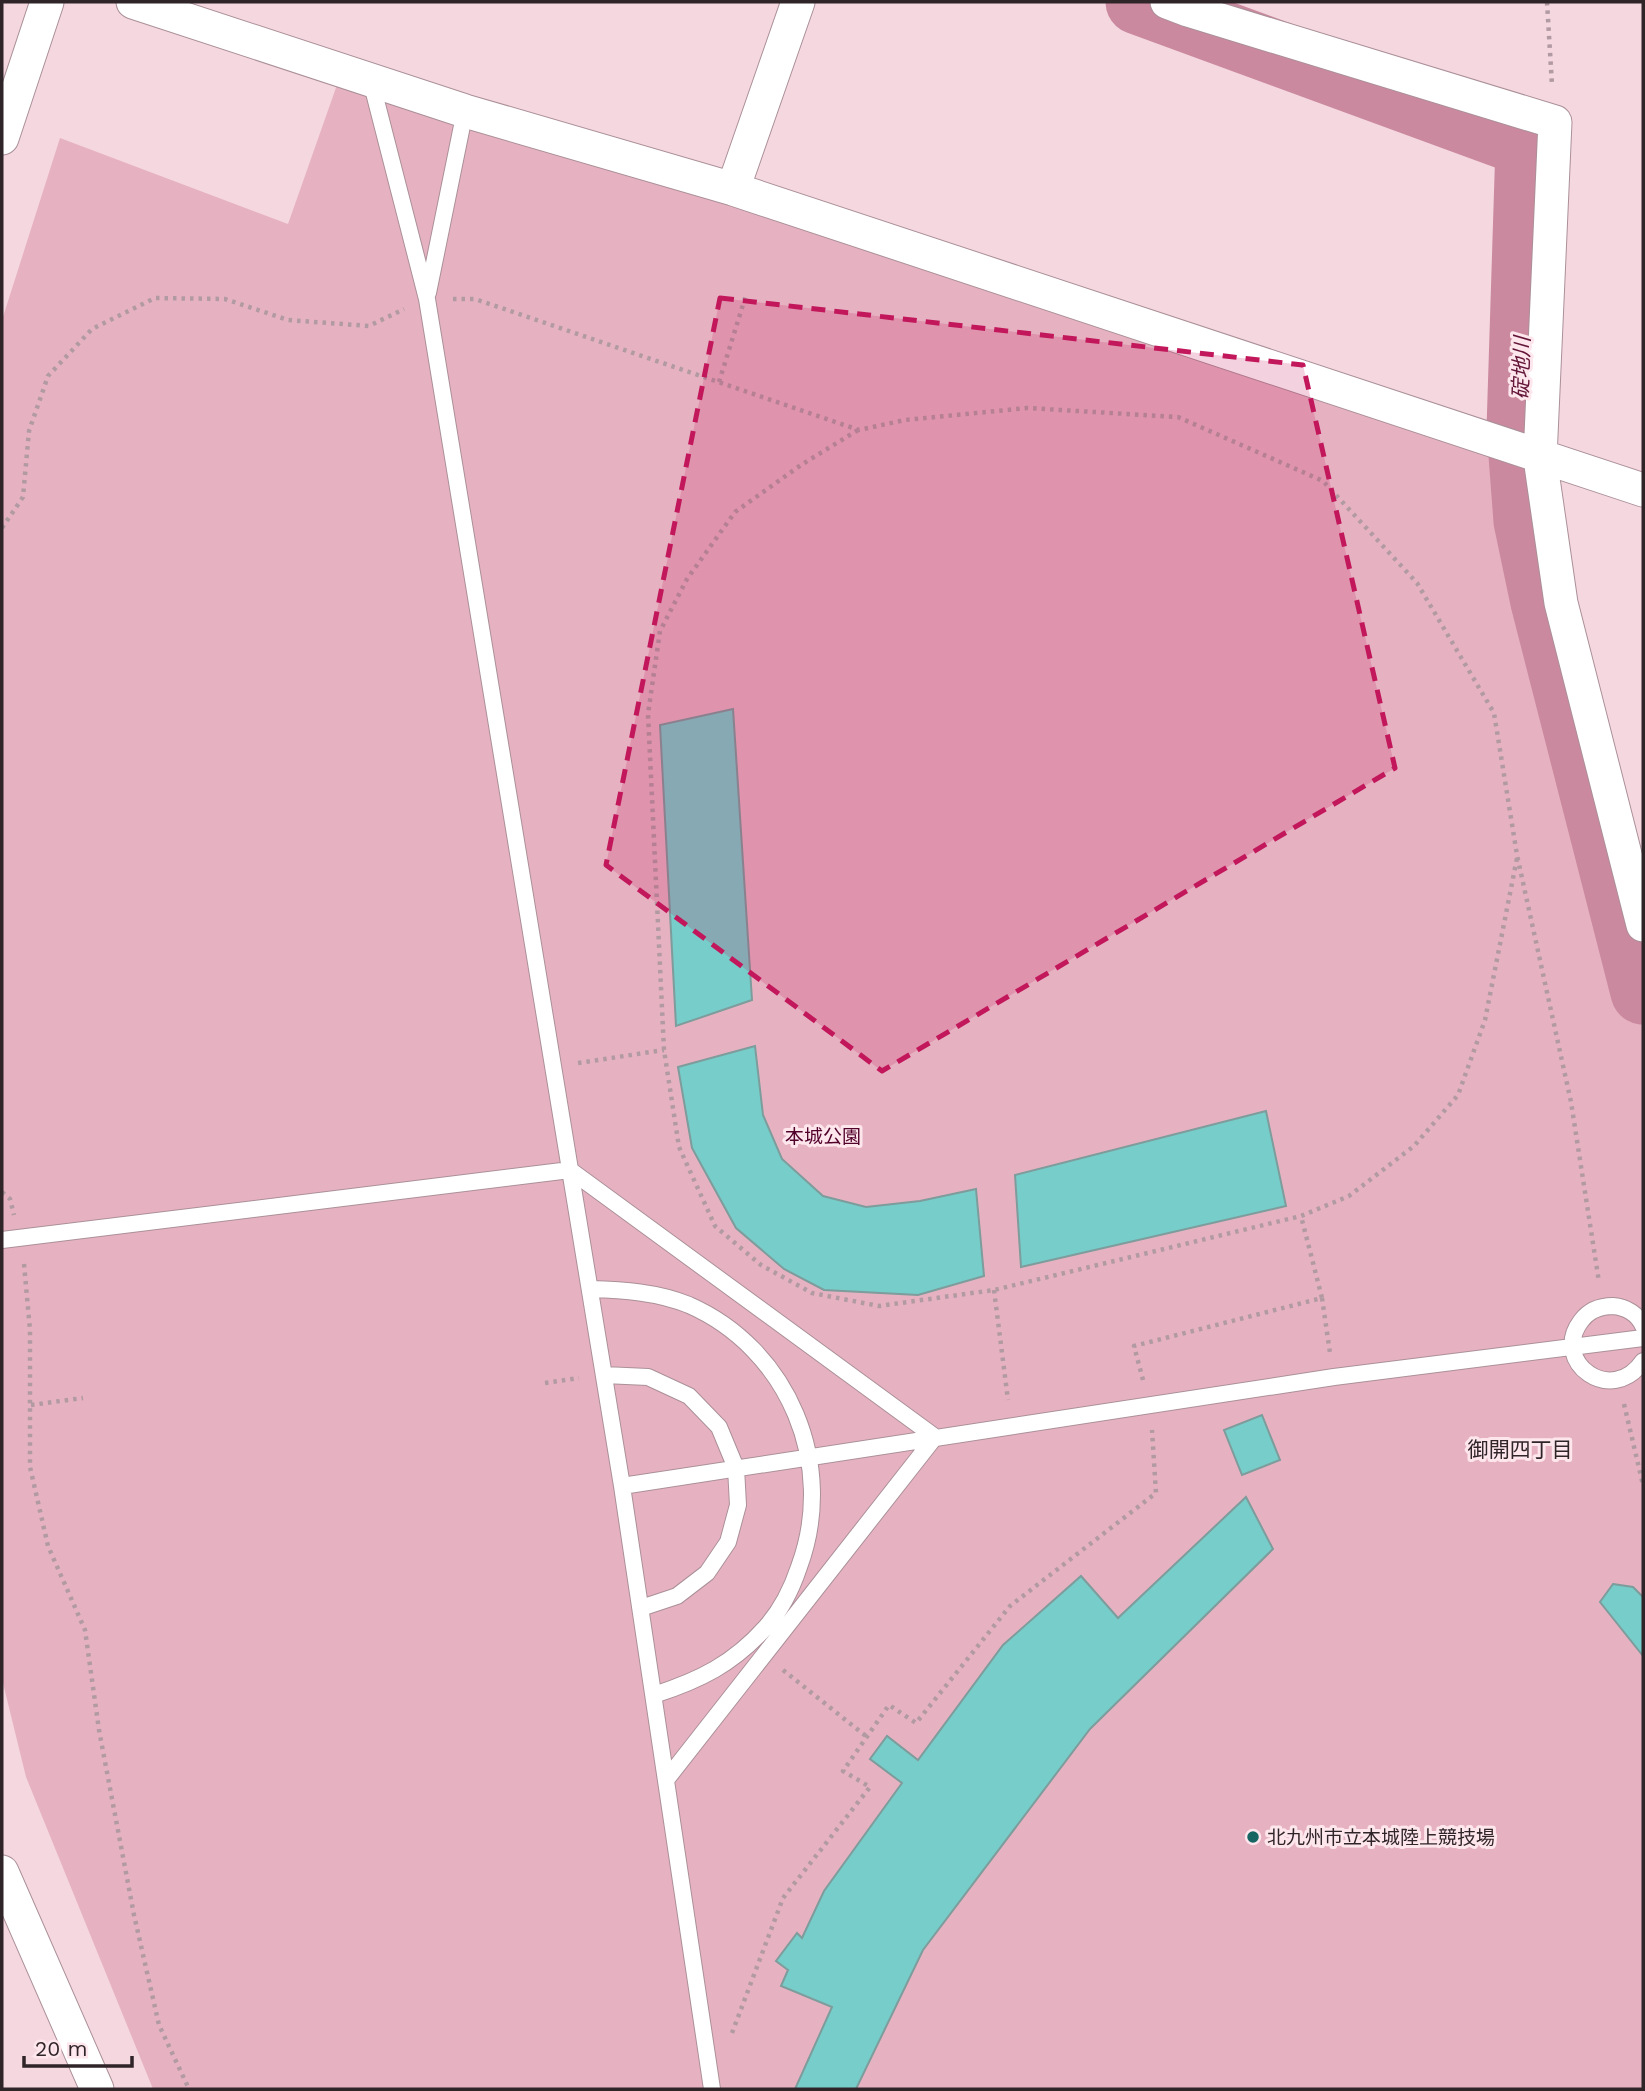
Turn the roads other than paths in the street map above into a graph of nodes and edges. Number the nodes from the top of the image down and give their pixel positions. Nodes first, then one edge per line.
1 (47, 2) edge
2 (133, 2) edge
3 (799, 2) edge
4 (1167, 2) edge
5 (371, 80) junction
6 (465, 111) junction
7 (2, 138) edge
8 (733, 189) junction
9 (427, 299) junction
10 (1540, 458) junction
11 (1643, 490) edge
12 (1643, 925) edge
13 (570, 1170) junction
14 (2, 1240) edge
15 (590, 1289) junction
16 (1643, 1326) edge
17 (1643, 1338) edge
18 (1572, 1348) junction
19 (1643, 1362) edge
20 (604, 1375) junction
21 (935, 1437) junction
22 (810, 1457) junction
23 (736, 1468) junction
24 (622, 1486) junction
25 (641, 1608) junction
26 (654, 1695) junction
27 (666, 1780) junction
28 (2, 1872) edge
29 (97, 2089) edge
30 (712, 2089) edge

1 - 7 street
2 - 5 street
3 - 8 street
4 - 10 street
5 - 6 street
5 - 9 lane
6 - 8 street
6 - 9 lane
8 - 10 street
9 - 13 lane
10 - 11 street
10 - 12 street
13 - 14 lane
13 - 15 lane
13 - 21 lane
15 - 20 lane
15 - 22 lane
16 - 18 lane
17 - 18 lane
18 - 19 lane
18 - 21 lane
20 - 23 lane
20 - 24 lane
21 - 22 lane
21 - 27 lane
22 - 23 lane
22 - 26 lane
23 - 24 lane
23 - 25 lane
24 - 25 lane
25 - 26 lane
26 - 27 lane
27 - 30 lane
28 - 29 street

